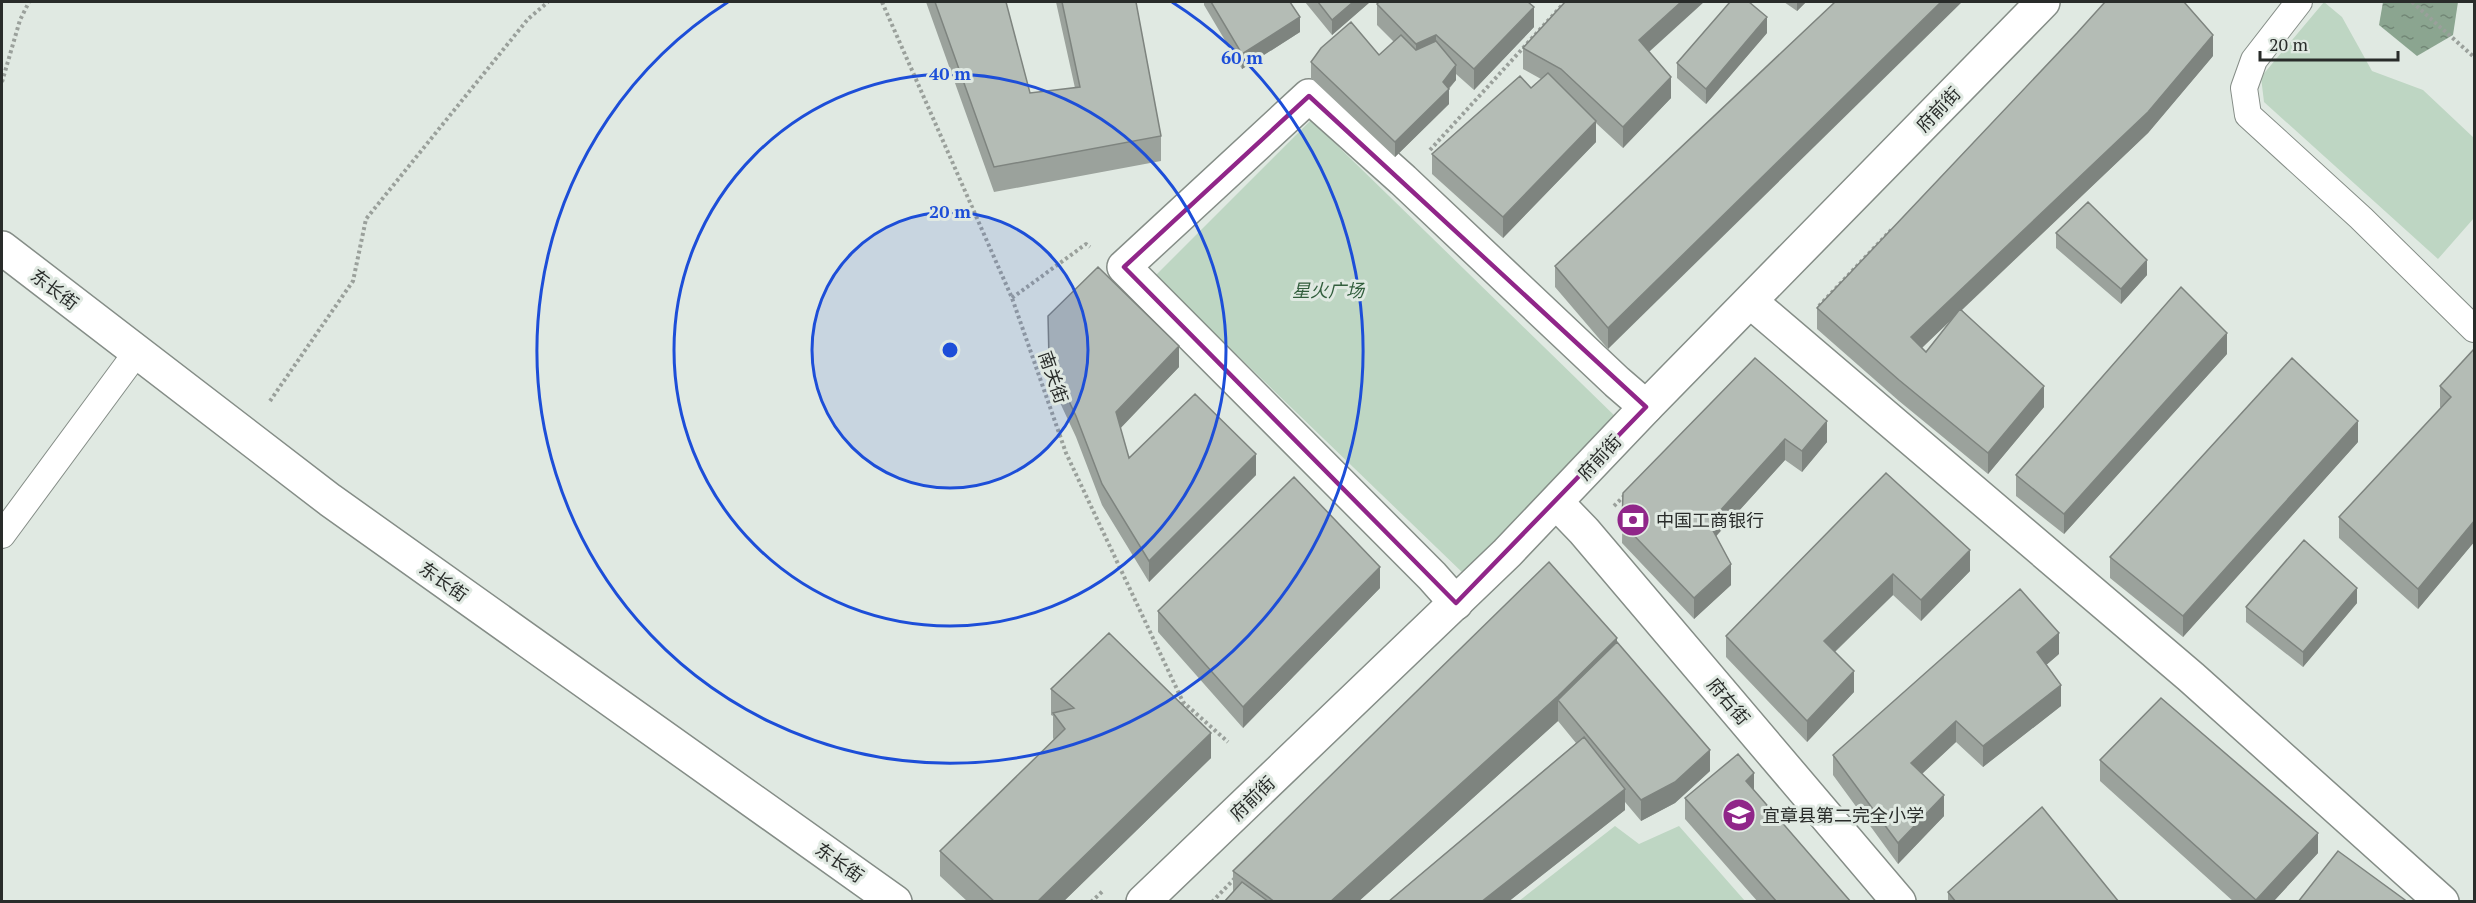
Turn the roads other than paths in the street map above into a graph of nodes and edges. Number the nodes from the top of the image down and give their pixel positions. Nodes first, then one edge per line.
1 (2043, 2) edge
2 (2299, 2) edge
3 (2, 248) edge
4 (1751, 302) junction
5 (2475, 329) edge
6 (137, 352) junction
7 (1646, 407) junction
8 (1557, 503) junction
9 (2, 535) edge
10 (1456, 603) junction
11 (895, 902) edge
12 (1143, 902) edge
13 (1899, 902) edge
14 (2442, 902) edge

1 - 4 street, 府前街
2 - 5 lane
3 - 6 street, 东长街
4 - 7 street, 府前街
4 - 14 street
6 - 9 lane
6 - 11 street, 东长街
7 - 8 street, 府前街
7 - 10 street
8 - 10 street, 府前街
8 - 13 street, 府右街
10 - 12 street, 府前街

